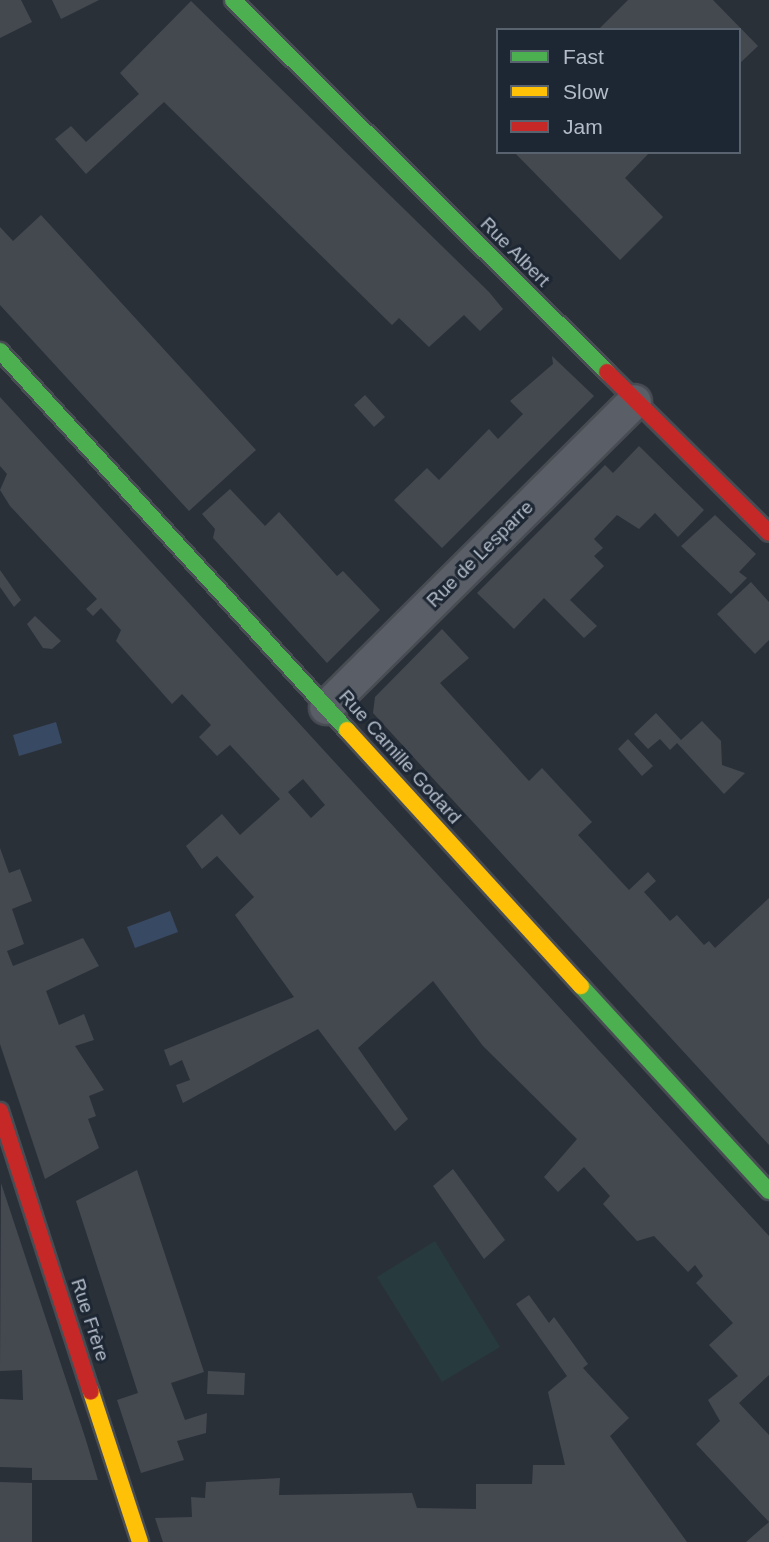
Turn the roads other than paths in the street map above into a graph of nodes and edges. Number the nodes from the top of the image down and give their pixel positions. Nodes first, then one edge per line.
1 (233, 0) edge
2 (0, 351) edge
3 (634, 401) junction
4 (769, 533) edge
5 (326, 707) junction
6 (0, 1111) edge
7 (769, 1191) edge
8 (140, 1542) edge

1 - 3 street, Rue Albert
2 - 5 street, Rue Camille Godard
3 - 4 street, Rue Albert
3 - 5 street, Rue de Lesparre
5 - 7 street, Rue Camille Godard
6 - 8 street, Rue Frère

